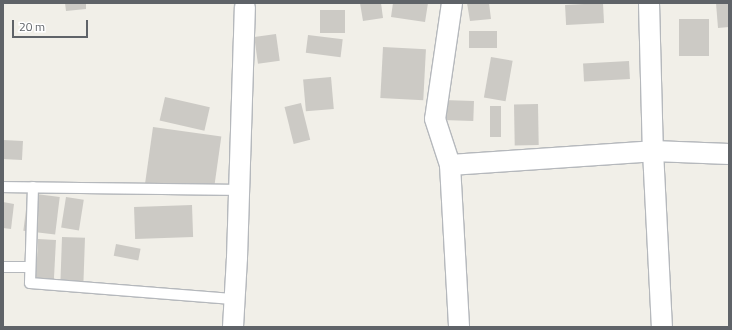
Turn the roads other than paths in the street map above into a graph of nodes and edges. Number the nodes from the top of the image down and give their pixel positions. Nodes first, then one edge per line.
1 (452, 3) edge
2 (649, 3) edge
3 (245, 7) dead end
4 (653, 150) junction
5 (729, 154) edge
6 (450, 165) junction
7 (3, 187) edge
8 (34, 187) junction
9 (239, 190) junction
10 (3, 267) edge
11 (30, 267) junction
12 (235, 300) junction
13 (233, 327) edge
14 (459, 327) edge
15 (662, 327) edge

1 - 6 street
2 - 4 street
3 - 9 street
4 - 5 street
4 - 6 street
4 - 15 street
6 - 14 street
7 - 8 lane
8 - 9 lane
8 - 11 lane
9 - 12 street
10 - 11 lane
11 - 12 lane
12 - 13 street

